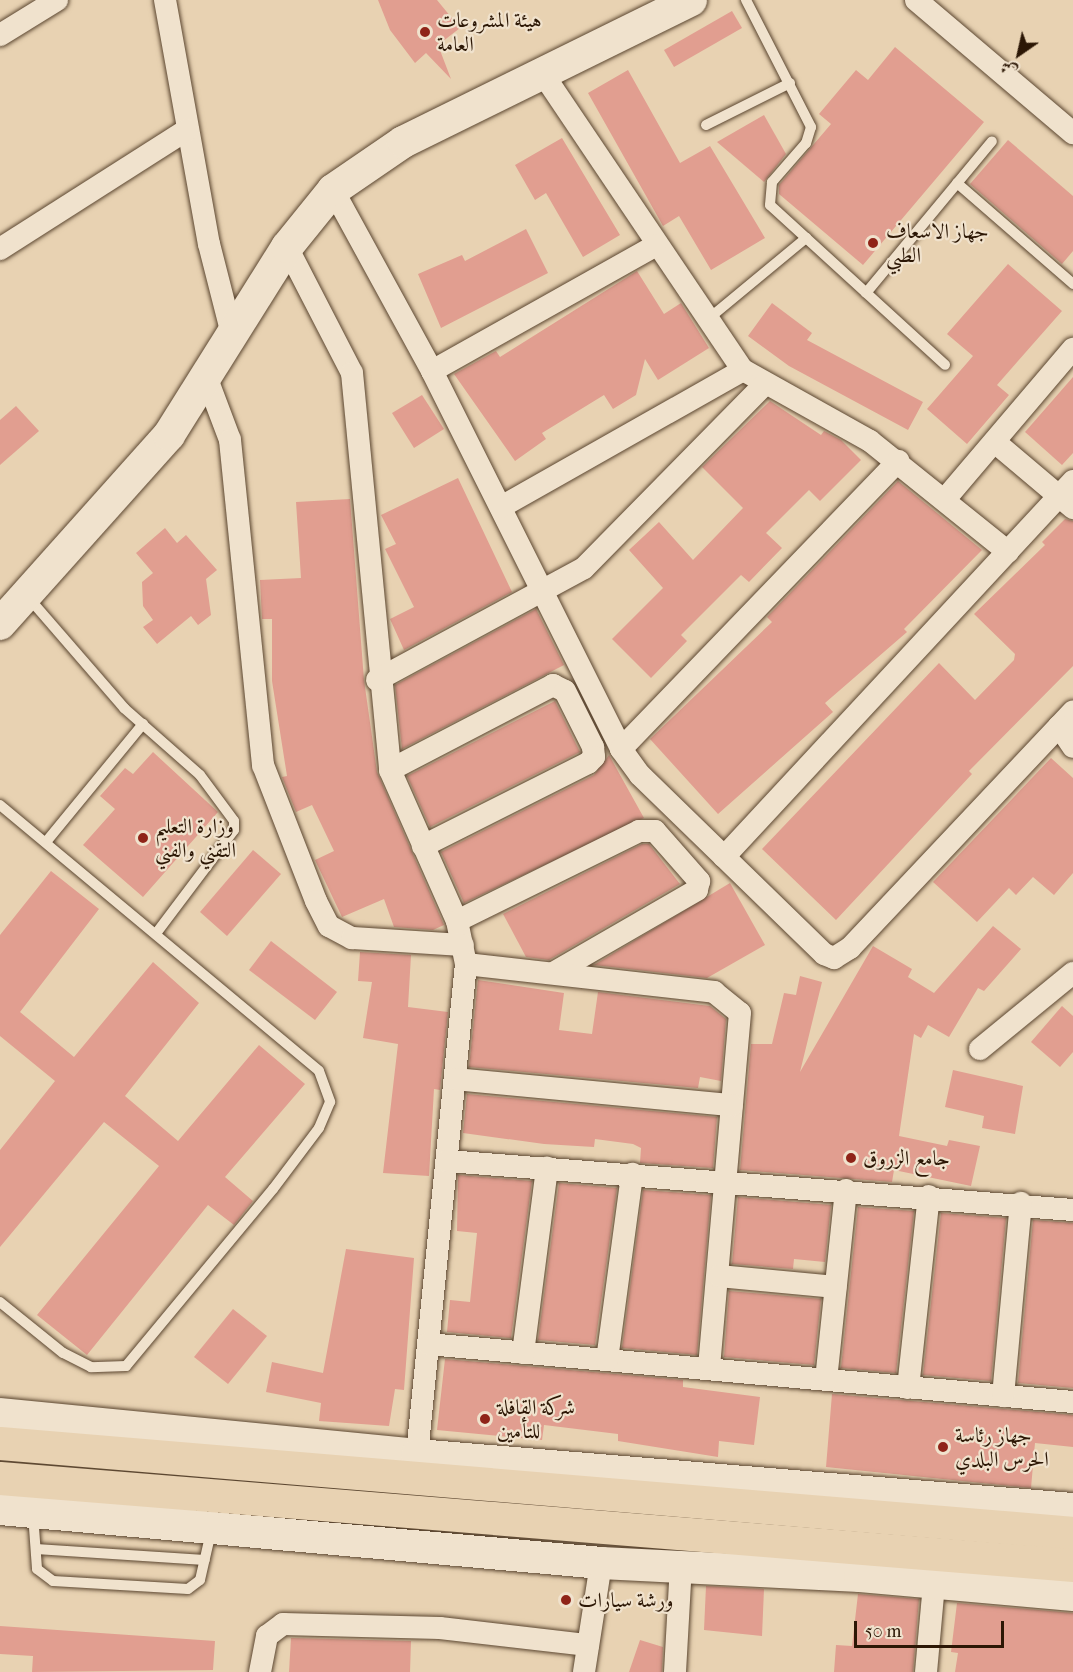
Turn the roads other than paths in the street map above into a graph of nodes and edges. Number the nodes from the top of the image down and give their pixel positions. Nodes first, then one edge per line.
1 (57, 0) edge
2 (165, 0) edge
3 (691, 0) edge
4 (746, 0) edge
5 (916, 0) edge
6 (0, 35) edge
7 (543, 74) junction
8 (790, 83) junction
9 (706, 125) dead end
10 (187, 130) junction
11 (1073, 133) edge
12 (992, 141) dead end
13 (957, 183) junction
14 (333, 190) junction
15 (806, 238) junction
16 (655, 246) junction
17 (287, 247) junction
18 (0, 249) edge
19 (1073, 284) edge
20 (866, 293) junction
21 (706, 321) junction
22 (233, 338) junction
23 (1073, 350) edge
24 (945, 365) dead end
25 (743, 370) junction
26 (432, 371) junction
27 (207, 380) junction
28 (765, 384) junction
29 (996, 443) junction
30 (898, 461) junction
31 (1068, 495) edge
32 (946, 498) junction
33 (501, 507) junction
34 (1008, 552) junction
35 (546, 593) junction
36 (26, 594) junction
37 (0, 624) edge
38 (377, 680) junction
39 (1066, 718) edge
40 (143, 724) junction
41 (1073, 747) edge
42 (621, 749) junction
43 (390, 770) junction
44 (0, 805) edge
45 (46, 842) junction
46 (423, 846) junction
47 (724, 857) junction
48 (457, 921) junction
49 (157, 932) junction
50 (464, 955) junction
51 (554, 973) junction
52 (1073, 973) edge
53 (980, 1049) dead end
54 (455, 1079) junction
55 (732, 1105) junction
56 (447, 1161) junction
57 (547, 1168) junction
58 (632, 1174) junction
59 (726, 1181) junction
60 (846, 1190) junction
61 (929, 1196) junction
62 (1021, 1203) junction
63 (1073, 1210) edge
64 (719, 1276) junction
65 (835, 1287) junction
66 (0, 1302) edge
67 (428, 1344) junction
68 (523, 1353) junction
69 (607, 1360) junction
70 (709, 1370) junction
71 (826, 1380) junction
72 (908, 1388) junction
73 (1003, 1396) junction
74 (1073, 1402) edge
75 (0, 1414) edge
76 (0, 1443) edge
77 (417, 1455) junction
78 (0, 1478) edge
79 (832, 1501) junction
80 (0, 1509) edge
81 (1073, 1509) edge
82 (33, 1512) junction
83 (957, 1512) junction
84 (212, 1526) junction
85 (1073, 1533) edge
86 (36, 1549) junction
87 (204, 1560) junction
88 (601, 1563) junction
89 (1073, 1565) edge
90 (681, 1566) junction
91 (934, 1584) junction
92 (1073, 1595) edge
93 (588, 1645) junction
94 (260, 1672) edge
95 (584, 1672) edge
96 (675, 1672) edge
97 (926, 1672) edge

1 - 6 street
2 - 10 street
3 - 7 street
4 - 8 lane
5 - 11 street
7 - 14 street
7 - 16 street
8 - 9 lane
8 - 15 lane
10 - 18 street
10 - 22 street
12 - 13 lane
13 - 19 lane
13 - 20 lane
14 - 17 street
14 - 26 street
15 - 20 lane
15 - 21 lane
16 - 21 street
16 - 26 street
17 - 22 street
17 - 38 street
20 - 24 lane
21 - 25 street
22 - 27 street
23 - 29 street
25 - 28 street
25 - 33 street
26 - 33 street
27 - 36 street
27 - 50 street
28 - 30 street
28 - 35 street
29 - 31 street
29 - 32 street
30 - 32 street
30 - 42 street
31 - 34 street
32 - 34 street
33 - 35 street
34 - 47 street
35 - 38 street
35 - 42 street
36 - 37 street
36 - 40 lane
38 - 43 street
39 - 41 street
39 - 47 street
40 - 45 lane
40 - 49 lane
42 - 47 street
43 - 46 street
43 - 46 street
44 - 45 lane
45 - 49 lane
46 - 48 street
48 - 50 street
48 - 51 street
49 - 66 lane
50 - 51 street
50 - 54 street
51 - 55 street
52 - 53 street
54 - 55 street
54 - 56 street
55 - 59 street
56 - 57 street
56 - 67 street
57 - 58 street
57 - 68 street
58 - 59 street
58 - 69 street
59 - 60 street
59 - 64 street
60 - 61 street
60 - 65 street
61 - 62 street
61 - 72 street
62 - 63 street
62 - 73 street
64 - 65 street
64 - 70 street
65 - 71 street
67 - 68 street
67 - 77 street
68 - 69 street
69 - 70 street
70 - 71 street
71 - 72 street
72 - 73 street
73 - 74 street
75 - 77 street
76 - 79 highway
77 - 79 street
78 - 89 highway
79 - 83 highway
80 - 82 street
81 - 83 street
82 - 84 street
82 - 86 lane
83 - 85 highway
84 - 87 lane
84 - 88 street
86 - 87 lane
86 - 87 lane
88 - 90 street
88 - 93 street
90 - 91 street
90 - 96 street
91 - 92 street
91 - 97 street
93 - 94 street
93 - 95 street

